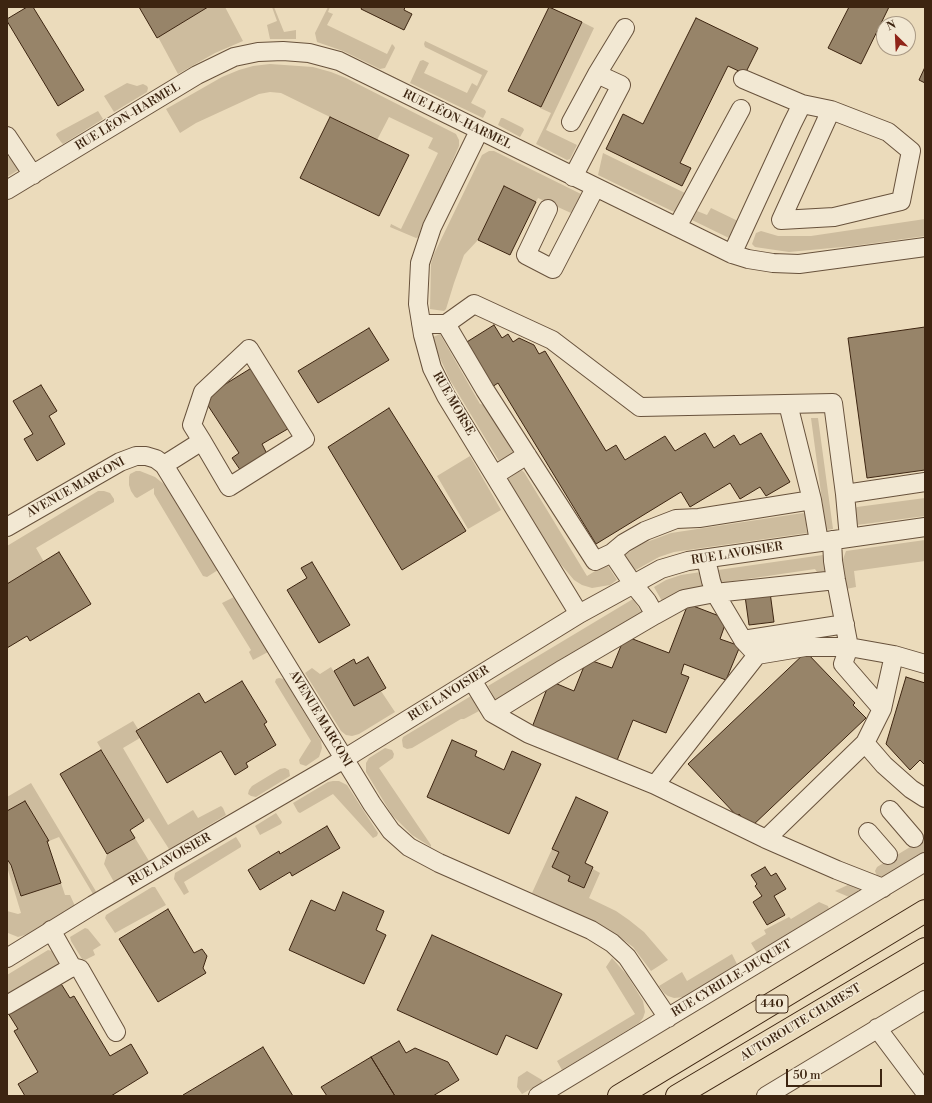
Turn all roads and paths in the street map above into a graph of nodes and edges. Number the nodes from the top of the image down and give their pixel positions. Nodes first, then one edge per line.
1 (625, 28) dead end
2 (597, 74) junction
3 (743, 79) dead end
4 (802, 104) junction
5 (741, 109) dead end
6 (831, 110) junction
7 (571, 122) dead end
8 (479, 131) junction
9 (7, 136) edge
10 (33, 174) junction
11 (573, 177) junction
12 (595, 188) junction
13 (7, 190) edge
14 (548, 209) dead end
15 (677, 227) junction
16 (925, 247) edge
17 (732, 254) junction
18 (421, 324) junction
19 (446, 324) junction
20 (788, 404) junction
21 (202, 441) junction
22 (527, 456) junction
23 (164, 465) junction
24 (494, 475) junction
25 (925, 482) edge
26 (845, 494) junction
27 (812, 500) junction
28 (7, 527) edge
29 (925, 527) edge
30 (834, 540) junction
31 (612, 554) junction
32 (706, 559) junction
33 (836, 580) junction
34 (633, 584) junction
35 (715, 592) junction
36 (578, 614) junction
37 (655, 615) junction
38 (845, 624) junction
39 (743, 640) junction
40 (849, 647) junction
41 (757, 655) junction
42 (894, 655) junction
43 (925, 664) edge
44 (472, 680) junction
45 (882, 709) junction
46 (492, 713) junction
47 (865, 743) junction
48 (344, 759) junction
49 (655, 785) junction
50 (925, 798) edge
51 (890, 810) dead end
52 (868, 832) dead end
53 (914, 838) dead end
54 (766, 840) junction
55 (888, 855) dead end
56 (925, 862) edge
57 (883, 888) junction
58 (925, 911) edge
59 (52, 930) junction
60 (925, 949) edge
61 (7, 957) edge
62 (72, 967) junction
63 (925, 1000) edge
64 (7, 1005) edge
65 (668, 1018) junction
66 (877, 1028) junction
67 (116, 1032) dead end
68 (698, 1083) junction
69 (925, 1092) edge
70 (538, 1096) edge
71 (619, 1096) edge
72 (677, 1096) edge
73 (681, 1096) edge
74 (766, 1096) edge

1 - 2 street
2 - 7 street
2 - 11 street
3 - 4 street
4 - 6 street
4 - 17 street
5 - 15 street
6 - 6 street
8 - 10 street, RUE LÉON-HARMEL
8 - 11 street, RUE LÉON-HARMEL
8 - 18 street, RUE MORSE
9 - 10 street
10 - 13 street, RUE LÉON-HARMEL
11 - 12 street, RUE LÉON-HARMEL
12 - 14 street
12 - 15 street, RUE LÉON-HARMEL
15 - 17 street, RUE LÉON-HARMEL
16 - 17 street, RUE LÉON-HARMEL
18 - 19 street
18 - 24 street, RUE MORSE
19 - 20 street
19 - 22 street
20 - 26 street
20 - 27 street
21 - 21 street
21 - 23 street
22 - 24 street
22 - 31 street
23 - 28 street, AVENUE MARCONI
23 - 48 street, AVENUE MARCONI
24 - 36 street, RUE MORSE
25 - 26 street
26 - 30 street
27 - 30 street
27 - 31 street
29 - 30 street, RUE LAVOISIER
30 - 32 street, RUE LAVOISIER
30 - 33 street
31 - 34 street
32 - 34 street, RUE LAVOISIER
32 - 35 street
33 - 35 street
33 - 38 street
34 - 36 street, RUE LAVOISIER
34 - 37 street
35 - 37 street
35 - 39 street
36 - 44 street, RUE LAVOISIER
37 - 46 street
38 - 39 street
38 - 40 street
39 - 41 street
40 - 41 street
40 - 42 street
40 - 45 street
41 - 49 street
42 - 43 street
42 - 45 street
44 - 46 street
44 - 48 street, RUE LAVOISIER
45 - 47 street
46 - 49 street
47 - 50 street
47 - 54 street
48 - 59 street, RUE LAVOISIER
48 - 65 street, AVENUE MARCONI
49 - 54 street
51 - 53 street
52 - 55 street
54 - 57 street
56 - 57 street, RUE CYRILLE-DUQUET
57 - 65 street, RUE CYRILLE-DUQUET
58 - 71 highway, 440
59 - 61 street, RUE LAVOISIER
59 - 62 street
60 - 68 highway, AUTOROUTE CHAREST / 440
62 - 64 street
62 - 67 street
63 - 66 street
65 - 70 street, RUE CYRILLE-DUQUET
66 - 69 street
66 - 74 street
68 - 72 highway, AUTOROUTE CHAREST / 440
68 - 73 highway

